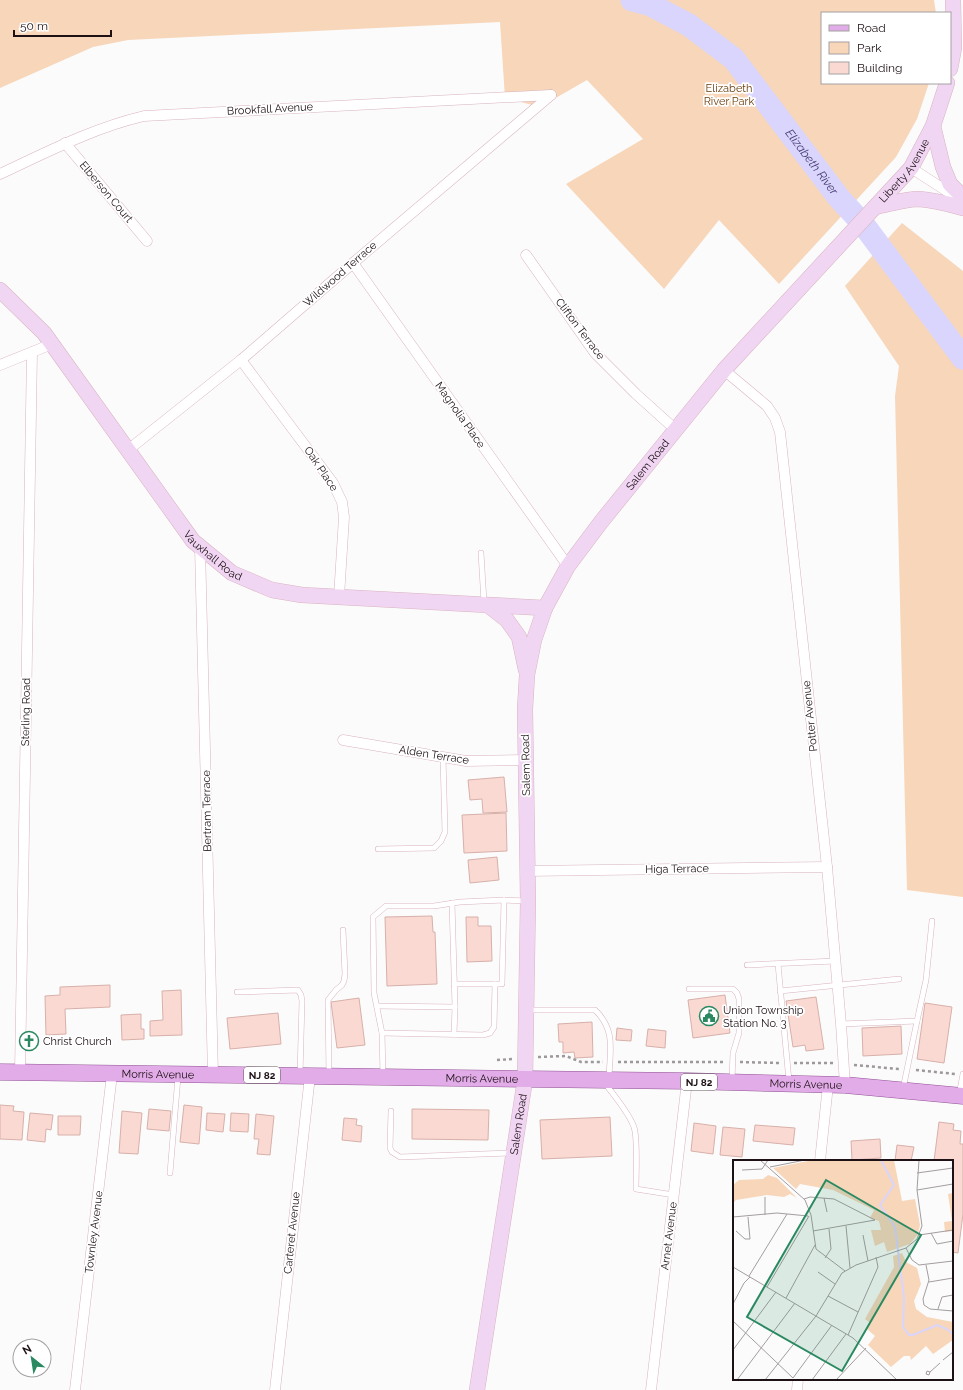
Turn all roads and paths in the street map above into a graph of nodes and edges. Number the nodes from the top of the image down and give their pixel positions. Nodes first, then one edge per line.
1 (957, 4) edge
2 (951, 64) edge
3 (947, 84) edge
4 (551, 95) joint
5 (933, 126) junction
6 (65, 143) junction
7 (911, 168) junction
8 (0, 174) edge
9 (963, 197) edge
10 (963, 202) edge
11 (875, 207) junction
12 (963, 208) edge
13 (147, 241) dead end
14 (840, 244) joint
15 (526, 255) dead end
16 (353, 263) junction
17 (0, 290) edge
18 (52, 344) junction
19 (32, 352) junction
20 (241, 360) junction
21 (0, 365) edge
22 (724, 370) junction
23 (676, 430) junction
24 (128, 450) junction
25 (200, 547) junction
26 (481, 553) dead end
27 (568, 566) junction
28 (338, 597) junction
29 (487, 605) junction
30 (545, 608) junction
31 (527, 675) junction
32 (343, 740) dead end
33 (443, 757) junction
34 (526, 760) junction
35 (378, 849) dead end
36 (827, 867) junction
37 (527, 871) junction
38 (504, 900) junction
39 (528, 901) junction
40 (452, 903) junction
41 (932, 921) dead end
42 (343, 930) dead end
43 (835, 961) junction
44 (778, 964) junction
45 (747, 965) dead end
46 (899, 979) dead end
47 (454, 984) junction
48 (495, 984) junction
49 (837, 985) junction
50 (689, 989) dead end
51 (780, 990) junction
52 (237, 992) dead end
53 (378, 1006) junction
54 (455, 1007) junction
55 (526, 1010) junction
56 (917, 1021) junction
57 (841, 1024) junction
58 (382, 1033) junction
59 (454, 1034) junction
60 (0, 1072) edge
61 (20, 1072) junction
62 (112, 1074) junction
63 (179, 1074) junction
64 (963, 1074) edge
65 (213, 1075) junction
66 (305, 1076) junction
67 (329, 1076) junction
68 (383, 1077) junction
69 (525, 1080) junction
70 (606, 1080) junction
71 (687, 1081) junction
72 (732, 1083) junction
73 (790, 1084) junction
74 (828, 1085) junction
75 (845, 1086) junction
76 (903, 1090) junction
77 (961, 1095) edge
78 (391, 1110) dead end
79 (514, 1153) junction
80 (820, 1160) edge
81 (170, 1173) dead end
82 (674, 1195) junction
83 (798, 1380) edge
84 (75, 1390) edge
85 (275, 1390) edge
86 (477, 1390) edge
87 (651, 1390) edge
88 (796, 1390) edge

1 - 2 street
3 - 5 street, Liberty Avenue
4 - 6 street, Brookfall Avenue
4 - 16 street, Wildwood Terrace
5 - 7 street, Liberty Avenue
5 - 9 street
6 - 8 street, Brookfall Avenue
6 - 13 street, Elberson Court
7 - 10 street
7 - 11 street, Liberty Avenue
11 - 12 street
11 - 14 street, Liberty Avenue
14 - 22 street, Salem Road
15 - 23 street, Clifton Terrace
16 - 20 street, Wildwood Terrace
16 - 27 street, Magnolia Place
17 - 18 street, Vauxhall Road
18 - 19 street
18 - 24 street, Vauxhall Road
19 - 21 street
19 - 61 street, Sterling Road
20 - 24 street, Wildwood Terrace
20 - 28 street, Oak Place
22 - 23 street, Salem Road
22 - 36 street, Potter Avenue
23 - 27 street, Salem Road
24 - 25 street, Vauxhall Road
25 - 28 street, Vauxhall Road
25 - 65 street, Bertram Terrace
26 - 29 lane
27 - 30 street, Salem Road
28 - 29 street, Vauxhall Road
29 - 30 street, Vauxhall Road
29 - 31 street
30 - 31 street, Salem Road
31 - 34 street, Salem Road
32 - 33 street, Alden Terrace
33 - 34 street, Alden Terrace
33 - 35 lane
34 - 37 street, Salem Road
36 - 37 street, Higa Terrace
36 - 43 street, Potter Avenue
37 - 39 street, Salem Road
38 - 39 lane
38 - 40 lane
38 - 48 lane
39 - 55 street, Salem Road
40 - 47 lane
40 - 53 lane
41 - 56 lane
42 - 67 lane
43 - 44 lane
43 - 49 street, Potter Avenue
44 - 45 lane
44 - 51 lane
46 - 49 lane
47 - 48 lane
47 - 54 lane
48 - 59 lane
49 - 51 lane
49 - 57 street, Potter Avenue
50 - 72 lane
51 - 73 lane
52 - 66 lane
53 - 54 lane
53 - 58 lane
54 - 59 lane
55 - 69 street, Salem Road
55 - 70 lane
56 - 57 lane
56 - 76 lane
57 - 75 street, Potter Avenue
58 - 59 lane
58 - 68 lane
60 - 61 main road, Morris Avenue / NJ 82
61 - 62 main road, Morris Avenue / NJ 82
62 - 63 main road, Morris Avenue / NJ 82
62 - 84 street, Townley Avenue
63 - 65 main road, Morris Avenue / NJ 82
63 - 81 lane
64 - 77 lane
65 - 66 main road, Morris Avenue / NJ 82
66 - 67 main road, Morris Avenue / NJ 82
66 - 85 street, Carteret Avenue
67 - 68 main road, Morris Avenue / NJ 82
68 - 69 main road, Morris Avenue / NJ 82
69 - 70 main road, Morris Avenue / NJ 82
69 - 79 street, Salem Road
70 - 71 main road, Morris Avenue / NJ 82
70 - 82 lane
71 - 72 main road, Morris Avenue / NJ 82
71 - 82 street, Arnet Avenue
72 - 73 main road, Morris Avenue / NJ 82
73 - 74 main road, Morris Avenue / NJ 82
74 - 75 main road, Morris Avenue / NJ 82
74 - 80 street
75 - 76 main road, Morris Avenue / NJ 82
76 - 77 main road, Morris Avenue / NJ 82
78 - 79 lane
79 - 86 street, Salem Road
82 - 87 street, Arnet Avenue
83 - 88 street

